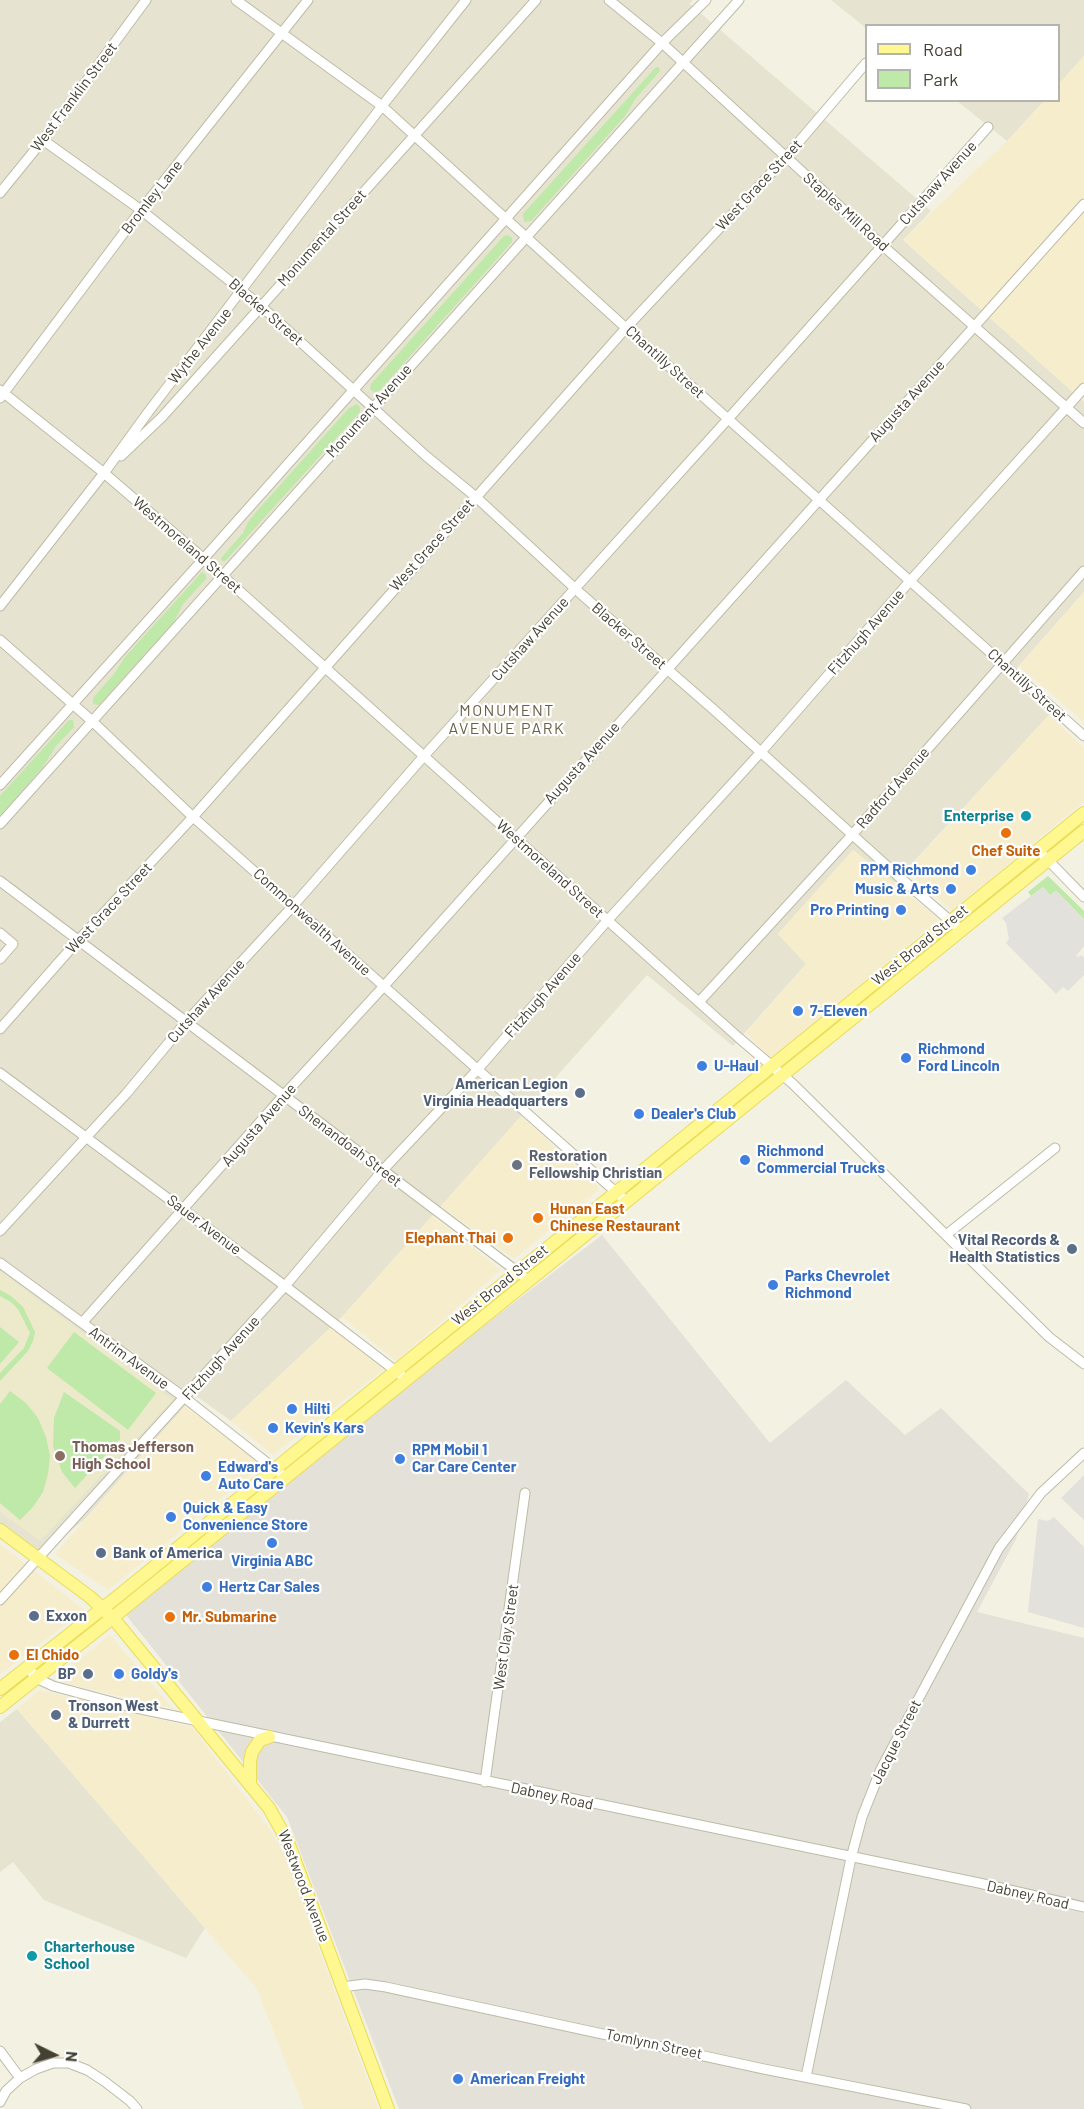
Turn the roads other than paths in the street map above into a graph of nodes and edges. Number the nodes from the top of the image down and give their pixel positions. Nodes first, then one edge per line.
1 (146, 0) edge
2 (236, 0) edge
3 (308, 0) edge
4 (466, 0) edge
5 (536, 0) edge
6 (609, 0) edge
7 (706, 0) edge
8 (738, 0) edge
9 (283, 33) junction
10 (662, 44) junction
11 (682, 62) junction
12 (865, 65) edge
13 (382, 106) junction
14 (988, 127) dead end
15 (414, 136) junction
16 (43, 140) junction
17 (786, 157) junction
18 (0, 193) edge
19 (1084, 204) edge
20 (141, 210) junction
21 (507, 219) junction
22 (525, 236) junction
23 (882, 245) junction
24 (243, 290) junction
25 (261, 306) junction
26 (975, 326) junction
27 (626, 328) junction
28 (1084, 388) edge
29 (354, 390) junction
30 (1, 394) edge
31 (373, 407) junction
32 (1066, 408) junction
33 (728, 419) junction
34 (1084, 423) edge
35 (104, 472) junction
36 (476, 496) junction
37 (818, 500) junction
38 (203, 559) junction
39 (1084, 572) edge
40 (222, 575) junction
41 (910, 581) junction
42 (576, 589) junction
43 (0, 606) edge
44 (0, 640) edge
45 (1002, 663) junction
46 (324, 667) junction
47 (666, 669) junction
48 (73, 705) junction
49 (92, 721) junction
50 (1084, 736) edge
51 (760, 753) junction
52 (424, 756) junction
53 (0, 785) edge
54 (1084, 813) edge
55 (193, 817) junction
56 (0, 824) edge
57 (1084, 831) edge
58 (852, 835) junction
59 (514, 838) junction
60 (1038, 850) junction
61 (1048, 860) junction
62 (0, 882) edge
63 (1084, 897) edge
64 (294, 906) junction
65 (607, 921) junction
66 (950, 921) junction
67 (961, 930) junction
68 (0, 933) edge
69 (78, 940) junction
70 (0, 959) edge
71 (384, 986) junction
72 (699, 1002) junction
73 (186, 1022) junction
74 (0, 1029) edge
75 (771, 1066) junction
76 (478, 1069) junction
77 (0, 1073) edge
78 (782, 1075) junction
79 (284, 1095) junction
80 (86, 1138) junction
81 (1055, 1148) dead end
82 (383, 1170) junction
83 (616, 1191) junction
84 (626, 1201) junction
85 (184, 1210) junction
86 (0, 1231) edge
87 (946, 1235) junction
88 (0, 1263) edge
89 (517, 1271) junction
90 (529, 1280) junction
91 (285, 1286) junction
92 (82, 1323) junction
93 (1084, 1364) edge
94 (395, 1371) junction
95 (406, 1379) junction
96 (184, 1398) junction
97 (1084, 1453) edge
98 (274, 1469) junction
99 (285, 1478) junction
100 (525, 1493) dead end
101 (0, 1530) edge
102 (38, 1558) junction
103 (0, 1600) edge
104 (103, 1608) junction
105 (113, 1618) junction
106 (28, 1667) junction
107 (36, 1678) junction
108 (0, 1689) edge
109 (0, 1707) edge
110 (199, 1721) junction
111 (269, 1737) junction
112 (485, 1782) junction
113 (250, 1783) junction
114 (851, 1858) junction
115 (1084, 1907) edge
116 (342, 1987) junction
117 (0, 2051) edge
118 (806, 2077) junction
119 (20, 2078) junction
120 (0, 2102) edge
121 (137, 2109) edge
122 (388, 2109) edge
123 (966, 2109) edge

1 - 16 street, West Franklin Street
2 - 9 street, Chantilly Street
3 - 9 street, Bromley Lane
4 - 13 street, Wythe Avenue
5 - 15 street, Monumental Street
6 - 10 street, Staples Mill Road
7 - 10 street, Monument Avenue
8 - 11 street, Monument Avenue
9 - 13 street, Chantilly Street
9 - 20 street, Bromley Lane
10 - 11 street, Staples Mill Road
10 - 21 street, Monument Avenue
11 - 17 street, Staples Mill Road
11 - 22 street, Monument Avenue
12 - 17 street, West Grace Street
13 - 15 street, Chantilly Street
13 - 24 street, Wythe Avenue
14 - 23 street, Cutshaw Avenue
15 - 21 street, Chantilly Street
15 - 25 street, Monumental Street
16 - 18 street, West Franklin Street
16 - 20 street, Blacker Street
17 - 23 street, Staples Mill Road
17 - 27 street, West Grace Street
19 - 26 street, Augusta Avenue
20 - 24 street, Blacker Street
20 - 30 street, Bromley Lane
21 - 22 street, Chantilly Street
21 - 29 street, Monument Avenue
22 - 27 street, Chantilly Street
22 - 31 street, Monument Avenue
23 - 26 street, Staples Mill Road
23 - 33 street, Cutshaw Avenue
24 - 25 street, Blacker Street
24 - 35 street, Wythe Avenue
25 - 29 street, Blacker Street
25 - 35 street, Monumental Street
26 - 32 street, Staples Mill Road
26 - 37 street, Augusta Avenue
27 - 33 street, Chantilly Street
27 - 36 street, West Grace Street
28 - 32 street, Fitzhugh Avenue
29 - 31 street, Blacker Street
29 - 38 street, Monument Avenue
30 - 35 street, Westmoreland Street
31 - 36 street, Blacker Street
31 - 40 street, Monument Avenue
32 - 34 street, Staples Mill Road
32 - 41 street, Fitzhugh Avenue
33 - 37 street, Chantilly Street
33 - 42 street, Cutshaw Avenue
35 - 38 street, Westmoreland Street
35 - 43 street, Wythe Avenue
36 - 42 street, Blacker Street
36 - 46 street, West Grace Street
37 - 41 street, Chantilly Street
37 - 47 street, Augusta Avenue
38 - 40 street, Westmoreland Street
38 - 48 street, Monument Avenue
39 - 45 street, Radford Avenue
40 - 46 street, Westmoreland Street
40 - 49 street, Monument Avenue
41 - 45 street, Chantilly Street
41 - 51 street, Fitzhugh Avenue
42 - 47 street, Blacker Street
42 - 52 street, Cutshaw Avenue
44 - 48 street, Commonwealth Avenue
45 - 50 street, Chantilly Street
45 - 58 street, Radford Avenue
46 - 52 street, Westmoreland Street
46 - 55 street, West Grace Street
47 - 51 street, Blacker Street
47 - 59 street, Augusta Avenue
48 - 49 street, Commonwealth Avenue
48 - 53 street, Monument Avenue
49 - 55 street, Commonwealth Avenue
49 - 56 street, Monument Avenue
51 - 58 street, Blacker Street
51 - 65 street, Fitzhugh Avenue
52 - 59 street, Westmoreland Street
52 - 64 street, Cutshaw Avenue
54 - 60 main road, West Broad Street
55 - 64 street, Commonwealth Avenue
55 - 69 street, West Grace Street
57 - 61 main road, West Broad Street
58 - 66 street, Blacker Street
58 - 72 street, Radford Avenue
59 - 65 street, Westmoreland Street
59 - 71 street, Augusta Avenue
60 - 61 street
60 - 66 main road, West Broad Street
61 - 63 street
61 - 67 main road, West Broad Street
62 - 69 street, Shenandoah Street
64 - 71 street, Commonwealth Avenue
64 - 73 street, Cutshaw Avenue
65 - 72 street, Westmoreland Street
65 - 76 street, Fitzhugh Avenue
66 - 67 street, Blacker Street
66 - 75 main road, West Broad Street
67 - 78 main road, West Broad Street
68 - 70 street
69 - 73 street, Shenandoah Street
69 - 74 street, West Grace Street
71 - 76 street, Commonwealth Avenue
71 - 79 street, Augusta Avenue
72 - 75 street, Westmoreland Street
73 - 79 street, Shenandoah Street
73 - 80 street, Cutshaw Avenue
75 - 78 street, Westmoreland Street
75 - 83 main road, West Broad Street
76 - 82 street, Fitzhugh Avenue
76 - 83 street, Commonwealth Avenue
77 - 80 street, Sauer Avenue
78 - 84 main road, West Broad Street
78 - 87 street, Westmoreland Street
79 - 82 street, Shenandoah Street
79 - 85 street, Augusta Avenue
80 - 85 street, Sauer Avenue
80 - 86 street, Cutshaw Avenue
81 - 87 street
82 - 89 street, Shenandoah Street
82 - 91 street, Fitzhugh Avenue
83 - 84 street, Commonwealth Avenue
83 - 89 main road, West Broad Street
84 - 90 main road, West Broad Street
85 - 91 street, Sauer Avenue
85 - 92 street, Augusta Avenue
87 - 93 street, Westmoreland Street
88 - 92 street, Antrim Avenue
89 - 90 street, Shenandoah Street
89 - 94 main road, West Broad Street
90 - 95 main road, West Broad Street
91 - 94 street, Sauer Avenue
91 - 96 street, Fitzhugh Avenue
92 - 96 street, Antrim Avenue
94 - 95 street, Sauer Avenue
94 - 98 main road, West Broad Street
95 - 99 main road, West Broad Street
96 - 98 street, Antrim Avenue
96 - 102 street, Fitzhugh Avenue
97 - 114 street, Jacque Street
98 - 99 street, Antrim Avenue
98 - 104 main road, West Broad Street
99 - 105 main road, West Broad Street
100 - 112 street, West Clay Street
101 - 102 main road, Westwood Avenue
102 - 103 street, Fitzhugh Avenue
102 - 104 main road, Westwood Avenue
104 - 105 main road, Westwood Avenue
104 - 106 main road, West Broad Street
105 - 107 main road, West Broad Street
105 - 110 main road, Westwood Avenue
106 - 107 street
106 - 108 main road, West Broad Street
107 - 109 main road, West Broad Street
107 - 110 street, Dabney Road
110 - 111 street, Dabney Road
110 - 113 main road, Westwood Avenue
111 - 112 street, Dabney Road
111 - 113 main road
112 - 114 street, Dabney Road
113 - 116 main road, Westwood Avenue
114 - 115 street, Dabney Road
114 - 118 street, Jacque Street
116 - 118 street, Tomlynn Street
116 - 122 main road, Westwood Avenue
117 - 119 street
118 - 123 street, Tomlynn Street
119 - 120 street
119 - 121 street

